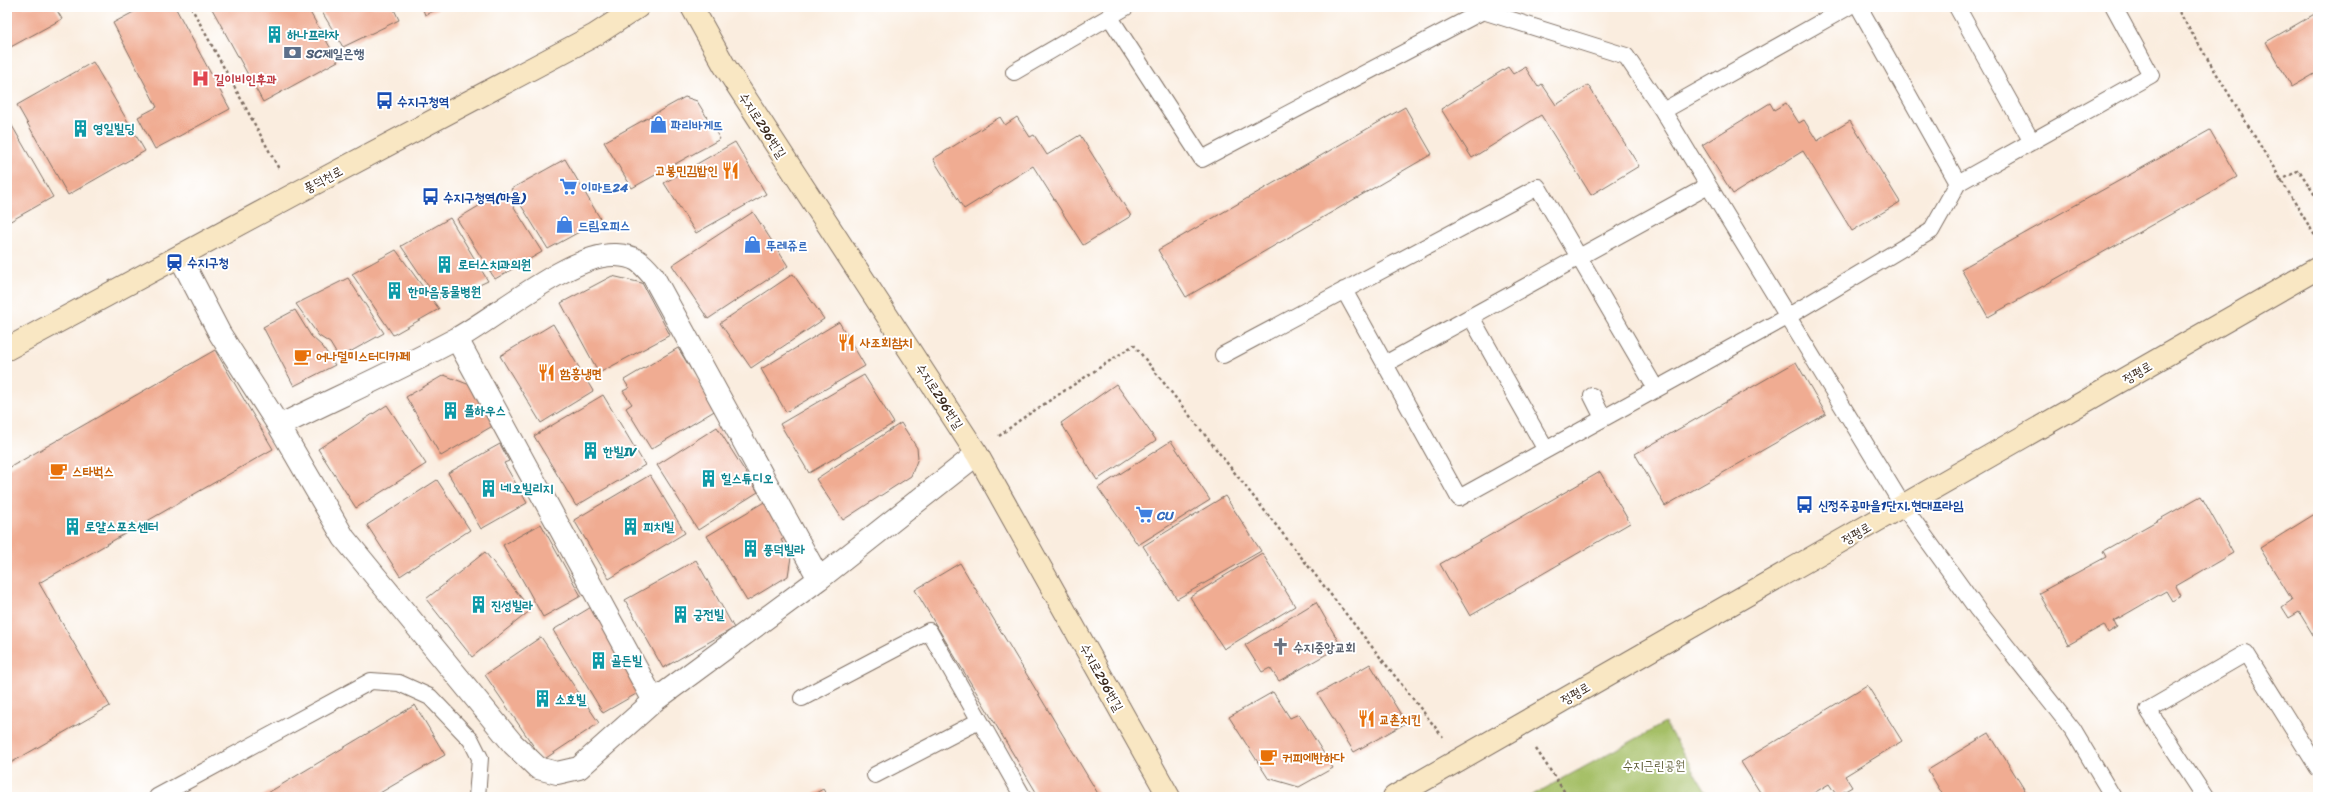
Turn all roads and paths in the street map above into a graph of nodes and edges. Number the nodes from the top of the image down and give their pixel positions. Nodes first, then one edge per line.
1 (191, 7) edge
2 (638, 7) edge
3 (692, 7) edge
4 (1126, 7) edge
5 (1848, 7) edge
6 (1859, 7) edge
7 (1957, 7) edge
8 (2114, 7) edge
9 (2176, 7) edge
10 (1482, 9) edge
11 (1109, 16) junction
12 (1014, 72) dead end
13 (1663, 111) junction
14 (2032, 142) junction
15 (2280, 181) junction
16 (1958, 183) junction
17 (1708, 186) junction
18 (293, 195) junction
19 (2318, 200) edge
20 (2318, 242) edge
21 (180, 257) junction
22 (1580, 258) junction
23 (2318, 268) edge
24 (1344, 290) junction
25 (1786, 316) junction
26 (1471, 317) junction
27 (457, 339) junction
28 (7, 349) edge
29 (1223, 355) dead end
30 (1385, 364) junction
31 (1656, 389) junction
32 (1592, 396) dead end
33 (1603, 418) junction
34 (279, 426) junction
35 (1546, 450) junction
36 (977, 454) junction
37 (1903, 506) junction
38 (819, 579) junction
39 (802, 698) dead end
40 (654, 701) junction
41 (979, 722) junction
42 (1520, 725) junction
43 (1460, 759) junction
44 (2318, 768) edge
45 (875, 775) dead end
46 (157, 797) edge
47 (477, 797) edge
48 (1023, 797) edge
49 (1169, 797) edge
50 (1394, 797) edge
51 (1568, 797) edge
52 (2113, 797) edge
53 (2205, 797) edge

1 - 18 path
2 - 18 street, 풍덕천로
3 - 36 street, 수지로296번길
4 - 11 lane
5 - 13 lane
6 - 16 lane
7 - 14 lane
8 - 14 lane
9 - 15 path
10 - 11 lane
10 - 13 lane
11 - 12 lane
13 - 17 lane
14 - 16 lane
15 - 19 path
15 - 20 path
16 - 25 lane
17 - 22 lane
17 - 25 lane
18 - 21 street, 풍덕천로
21 - 28 street, 풍덕천로
21 - 34 street
22 - 24 lane
22 - 26 lane
22 - 31 lane
23 - 37 street, 정평로
24 - 29 lane
24 - 30 lane
25 - 31 lane
25 - 37 lane
26 - 30 lane
26 - 35 lane
27 - 34 street
27 - 38 street
27 - 40 street
30 - 35 lane
31 - 33 lane
32 - 33 lane
33 - 35 lane
34 - 40 street
36 - 38 street
36 - 43 path
36 - 49 street, 수지로296번길
37 - 42 street, 정평로
37 - 52 lane
38 - 40 street
39 - 41 lane
41 - 45 lane
41 - 48 lane
42 - 43 street, 정평로
42 - 51 path
43 - 50 street, 정평로
44 - 53 lane
46 - 47 lane

